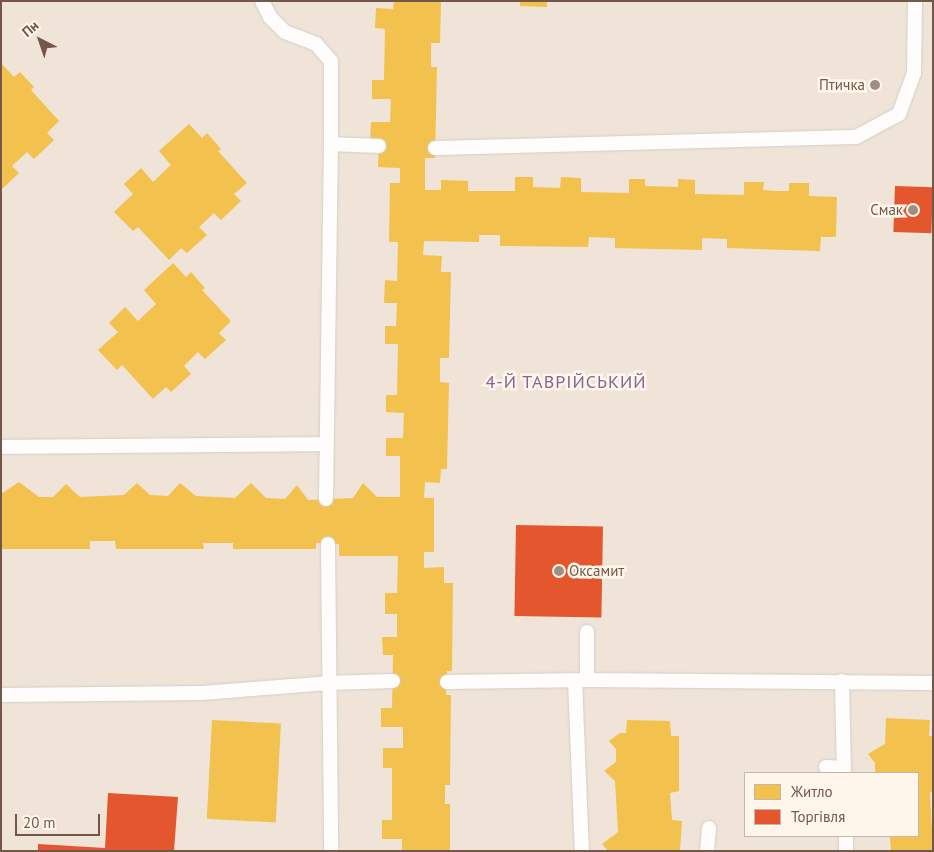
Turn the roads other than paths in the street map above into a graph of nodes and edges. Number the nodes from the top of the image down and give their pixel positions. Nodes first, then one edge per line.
1 (262, 1) edge
2 (915, 1) edge
3 (331, 144) junction
4 (379, 146) dead end
5 (435, 148) dead end
6 (326, 444) junction
7 (1, 447) edge
8 (326, 499) dead end
9 (328, 544) dead end
10 (587, 632) dead end
11 (581, 680) junction
12 (393, 681) dead end
13 (447, 682) dead end
14 (842, 682) junction
15 (328, 683) junction
16 (933, 683) edge
17 (1, 696) edge
18 (826, 768) dead end
19 (844, 770) edge
20 (709, 828) dead end
21 (846, 837) edge
22 (331, 851) edge
23 (582, 851) edge
24 (708, 851) edge
25 (846, 851) edge

1 - 3 lane
2 - 5 lane
3 - 4 lane
3 - 6 lane
6 - 7 lane
6 - 8 lane
9 - 15 lane
10 - 11 lane
11 - 13 lane
11 - 14 lane
11 - 23 lane
12 - 15 lane
14 - 16 lane
14 - 19 lane
15 - 17 lane
15 - 22 lane
18 - 19 lane
20 - 24 lane
21 - 25 lane

